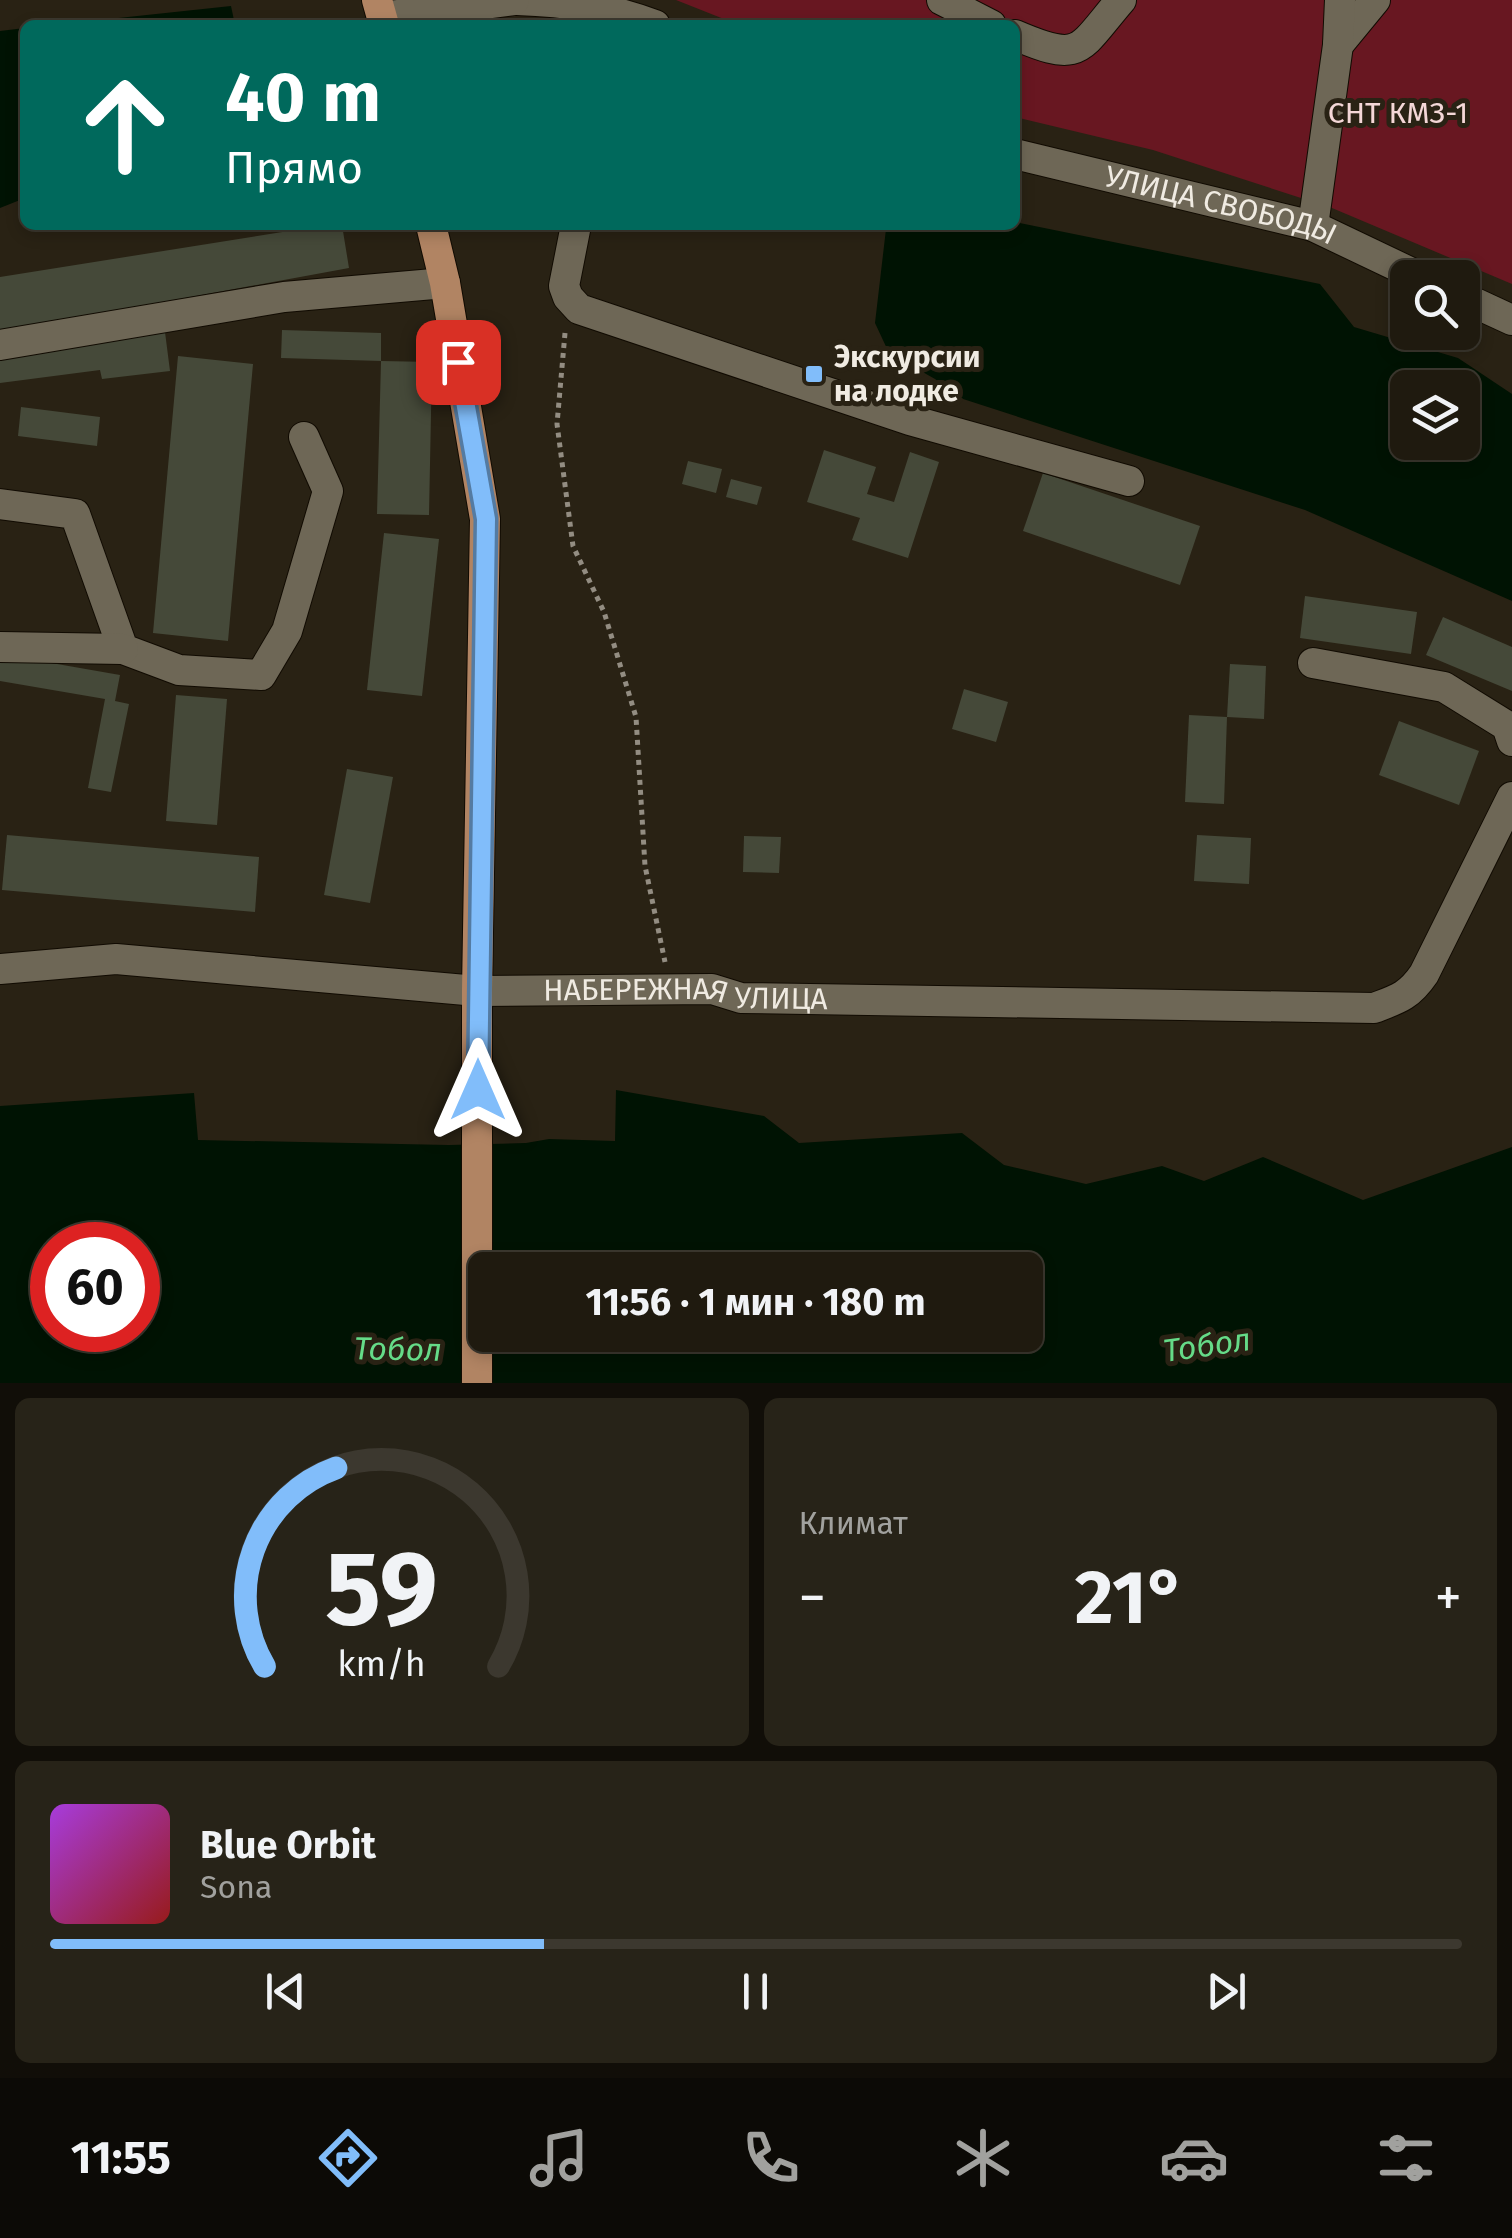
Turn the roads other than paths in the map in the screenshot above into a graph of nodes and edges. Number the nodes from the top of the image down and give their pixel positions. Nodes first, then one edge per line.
1 (516, 0) edge
2 (942, 0) edge
3 (1122, 0) edge
4 (1340, 0) edge
5 (1374, 0) edge
6 (455, 4) edge
7 (381, 14) edge
8 (616, 18) edge
9 (980, 20) edge
10 (1020, 38) edge
11 (1338, 45) junction
12 (1020, 155) edge
13 (1313, 226) junction
14 (432, 230) edge
15 (575, 230) edge
16 (1390, 263) edge
17 (445, 283) junction
18 (1480, 305) edge
19 (1512, 320) edge
20 (0, 345) edge
21 (304, 437) dead end
22 (1129, 481) dead end
23 (0, 504) edge
24 (0, 646) edge
25 (123, 649) junction
26 (1312, 662) dead end
27 (1512, 740) edge
28 (1512, 797) edge
29 (0, 969) edge
30 (478, 991) junction
31 (477, 1383) edge

1 - 6 street
1 - 8 street
2 - 9 street
3 - 10 street
4 - 11 street
5 - 11 street
6 - 7 street
11 - 13 street
12 - 13 street, УЛИЦА СВОБОДЫ
13 - 16 street, УЛИЦА СВОБОДЫ
14 - 17 main road
15 - 22 street
17 - 20 street
17 - 30 main road
18 - 19 street
21 - 25 street
23 - 25 street
24 - 25 street
26 - 27 street
28 - 30 street, НАБЕРЕЖНАЯ УЛИЦА
29 - 30 street, НАБЕРЕЖНАЯ УЛИЦА
30 - 31 main road

